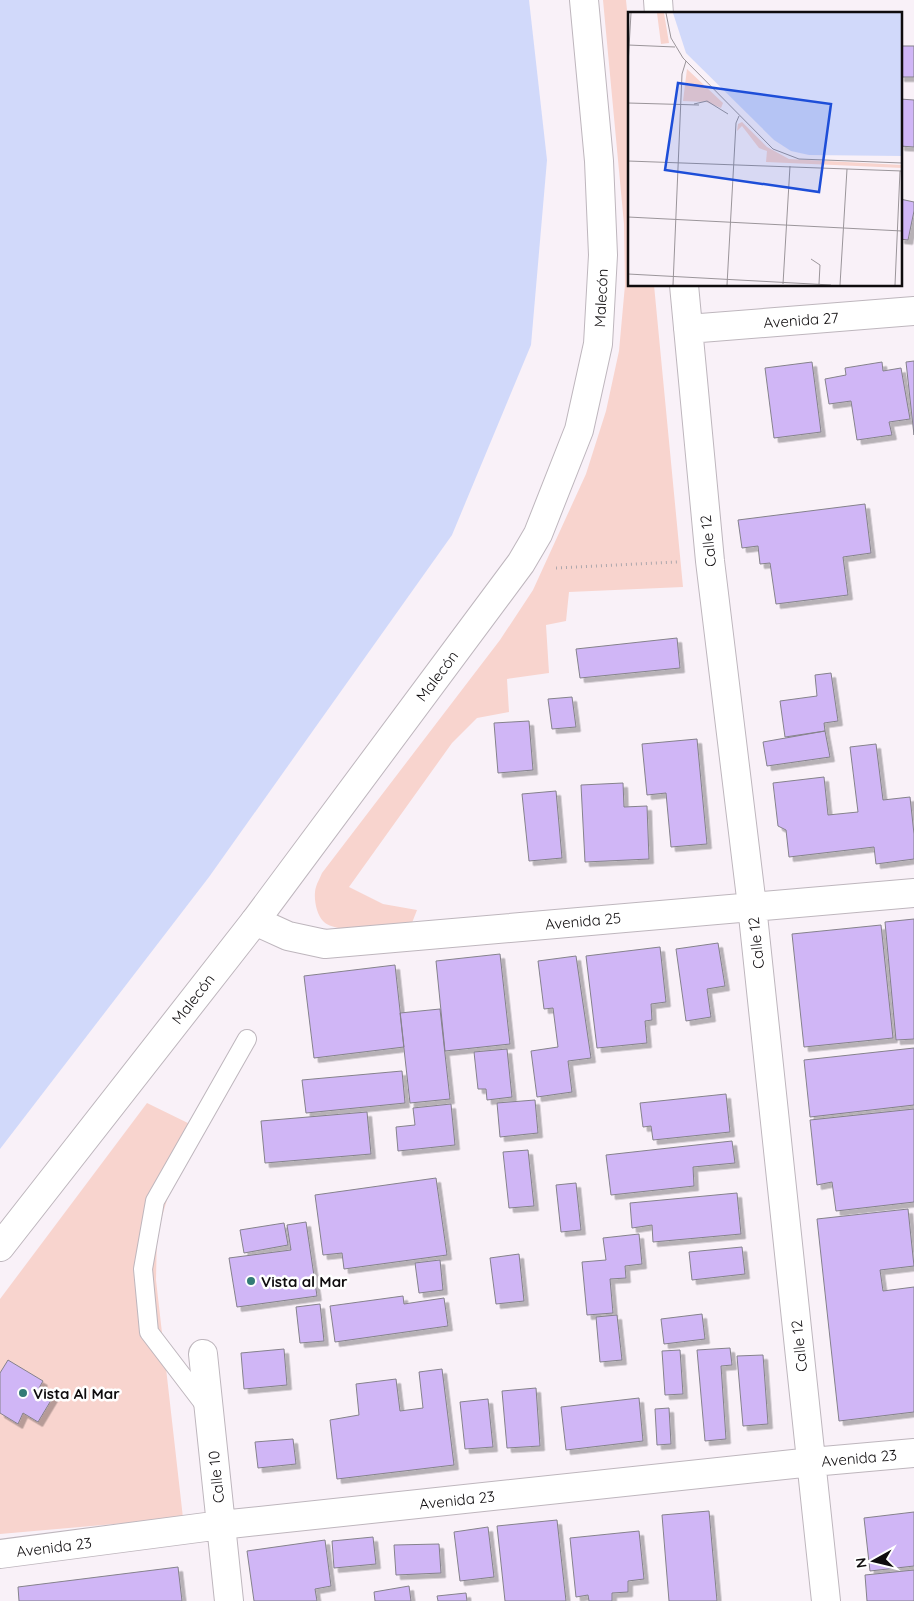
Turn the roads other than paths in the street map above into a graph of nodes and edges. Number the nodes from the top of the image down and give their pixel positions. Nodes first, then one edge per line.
1 (584, 0) edge
2 (684, 286) edge
3 (914, 312) edge
4 (688, 329) junction
5 (914, 893) edge
6 (752, 906) junction
7 (255, 921) junction
8 (247, 1039) dead end
9 (0, 1247) edge
10 (203, 1354) dead end
11 (209, 1411) junction
12 (914, 1453) edge
13 (812, 1462) junction
14 (221, 1525) junction
15 (0, 1554) edge
16 (229, 1601) edge
17 (826, 1601) edge

1 - 7 street, Malecón
2 - 4 street, Calle 12
3 - 4 street, Avenida 27
4 - 6 street, Calle 12
5 - 6 street, Avenida 25
6 - 7 street, Avenida 25
6 - 13 street, Calle 12
7 - 9 street, Malecón
8 - 11 lane
10 - 11 street, Calle 10
11 - 14 street, Calle 10
12 - 13 street, Avenida 23
13 - 14 street, Avenida 23
13 - 17 street, Calle 12
14 - 15 street, Avenida 23
14 - 16 street, Calle 10

